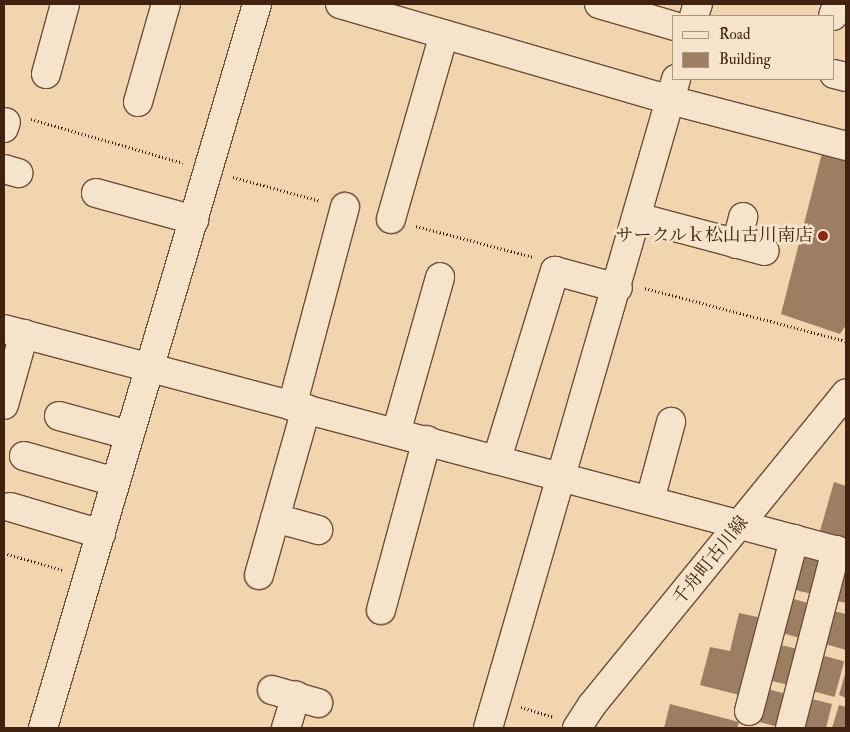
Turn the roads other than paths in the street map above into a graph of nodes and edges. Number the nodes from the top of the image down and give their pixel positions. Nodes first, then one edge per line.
1 (66, 4) edge
2 (166, 4) edge
3 (257, 4) edge
4 (340, 4) edge
5 (599, 4) edge
6 (672, 25) edge
7 (444, 34) junction
8 (46, 74) dead end
9 (673, 90) edge
10 (138, 102) dead end
11 (846, 146) edge
12 (96, 193) dead end
13 (345, 207) road end
14 (638, 217) junction
15 (743, 217) dead end
16 (391, 219) road end
17 (194, 220) junction
18 (736, 244) junction
19 (765, 251) dead end
20 (440, 277) dead end
21 (619, 285) junction
22 (14, 331) edge
23 (149, 369) junction
24 (846, 394) edge
25 (4, 405) edge
26 (299, 408) junction
27 (59, 416) dead end
28 (670, 422) dead end
29 (396, 433) junction
30 (129, 435) junction
31 (426, 440) junction
32 (24, 456) dead end
33 (497, 459) junction
34 (563, 477) junction
35 (115, 482) junction
36 (650, 500) junction
37 (10, 507) dead end
38 (275, 518) junction
39 (741, 524) junction
40 (318, 530) dead end
41 (101, 534) junction
42 (794, 538) junction
43 (841, 552) edge
44 (259, 575) dead end
45 (381, 610) dead end
46 (295, 696) dead end
47 (749, 710) dead end
48 (578, 727) edge
49 (43, 728) edge
50 (286, 728) edge
51 (488, 728) edge
52 (790, 728) edge

1 - 8 street
2 - 10 street
3 - 17 street
4 - 7 street
5 - 6 street
7 - 9 street
7 - 16 street
9 - 11 street
9 - 14 street
12 - 17 street
13 - 26 street
14 - 18 street
14 - 21 street
15 - 18 street
17 - 23 street
18 - 19 street
20 - 29 street
21 - 33 street
21 - 34 street
22 - 23 street
22 - 25 street
23 - 26 street
23 - 30 street
24 - 39 street, 千舟町古川線
26 - 29 street
26 - 38 street
27 - 30 street
28 - 36 street
29 - 31 street
30 - 35 street
31 - 33 street
31 - 45 street
32 - 35 street
33 - 34 street
34 - 36 street
34 - 51 street
35 - 41 street
36 - 39 street
37 - 41 street
38 - 40 street
38 - 44 street
39 - 42 street
39 - 48 street, 千舟町古川線
41 - 49 street
42 - 43 street
42 - 47 street
43 - 52 street
46 - 50 street

